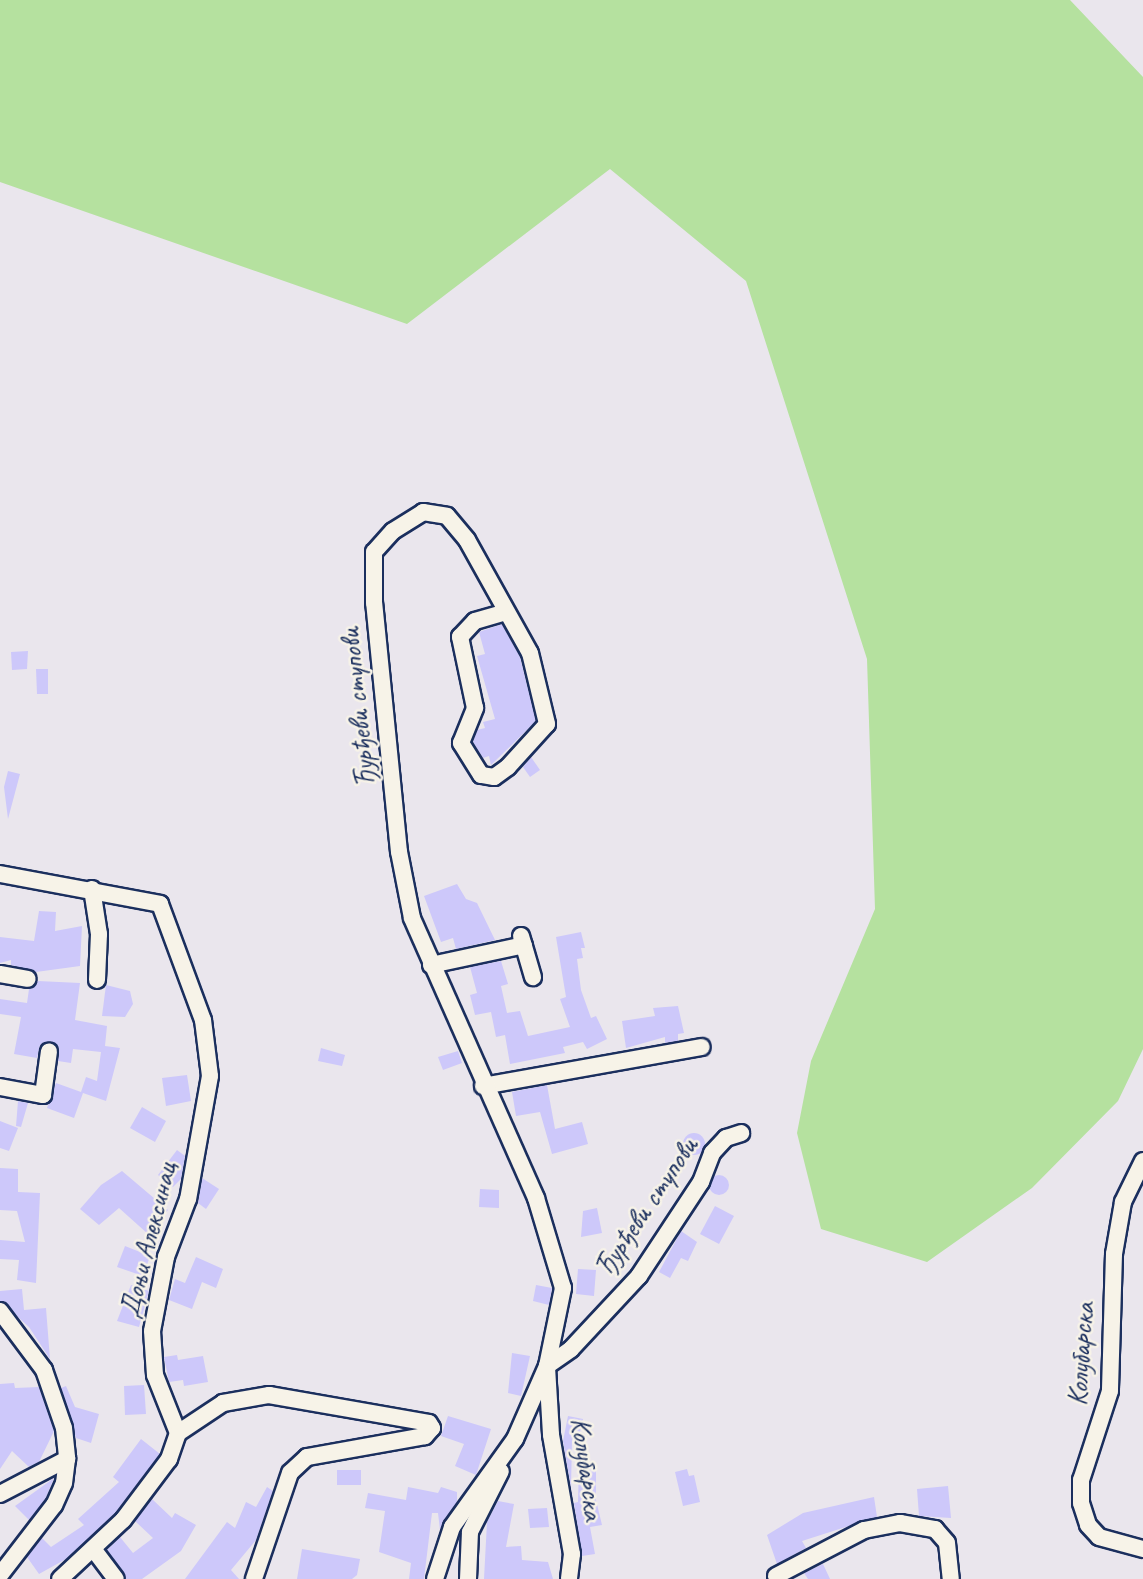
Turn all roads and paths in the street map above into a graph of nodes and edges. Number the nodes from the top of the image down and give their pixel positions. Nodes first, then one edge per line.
1 (506, 612) junction
2 (0, 874) edge
3 (92, 890) junction
4 (431, 965) junction
5 (0, 975) edge
6 (533, 977) dead end
7 (28, 979) dead end
8 (97, 980) dead end
9 (702, 1047) dead end
10 (49, 1051) dead end
11 (483, 1086) junction
12 (0, 1087) edge
13 (741, 1133) dead end
14 (1143, 1161) edge
15 (0, 1311) edge
16 (547, 1366) junction
17 (178, 1433) junction
18 (515, 1439) junction
19 (67, 1459) junction
20 (0, 1494) edge
21 (1143, 1549) edge
22 (94, 1550) junction
23 (0, 1575) edge
24 (776, 1575) dead end
25 (60, 1579) edge
26 (116, 1579) edge
27 (254, 1579) edge
28 (435, 1579) edge
29 (468, 1579) edge
30 (569, 1579) edge
31 (951, 1579) edge

1 - 1 street
1 - 4 street, Ђурђеви ступови
2 - 3 street
3 - 8 street
3 - 17 street, Доњи Алексинац
4 - 6 street
4 - 11 street, Ђурђеви ступови
5 - 7 street
9 - 11 street
10 - 12 street
11 - 16 street, Ђурђеви ступови
13 - 16 street, Ђурђеви ступови
14 - 21 street, Колубарска
15 - 19 street
16 - 18 street, Ђурђеви ступови
16 - 30 street, Колубарска
17 - 22 street
17 - 27 street
18 - 28 street, Ђурђеви ступови
18 - 29 street
19 - 20 street
19 - 23 street
22 - 25 street
22 - 26 street
24 - 31 street

